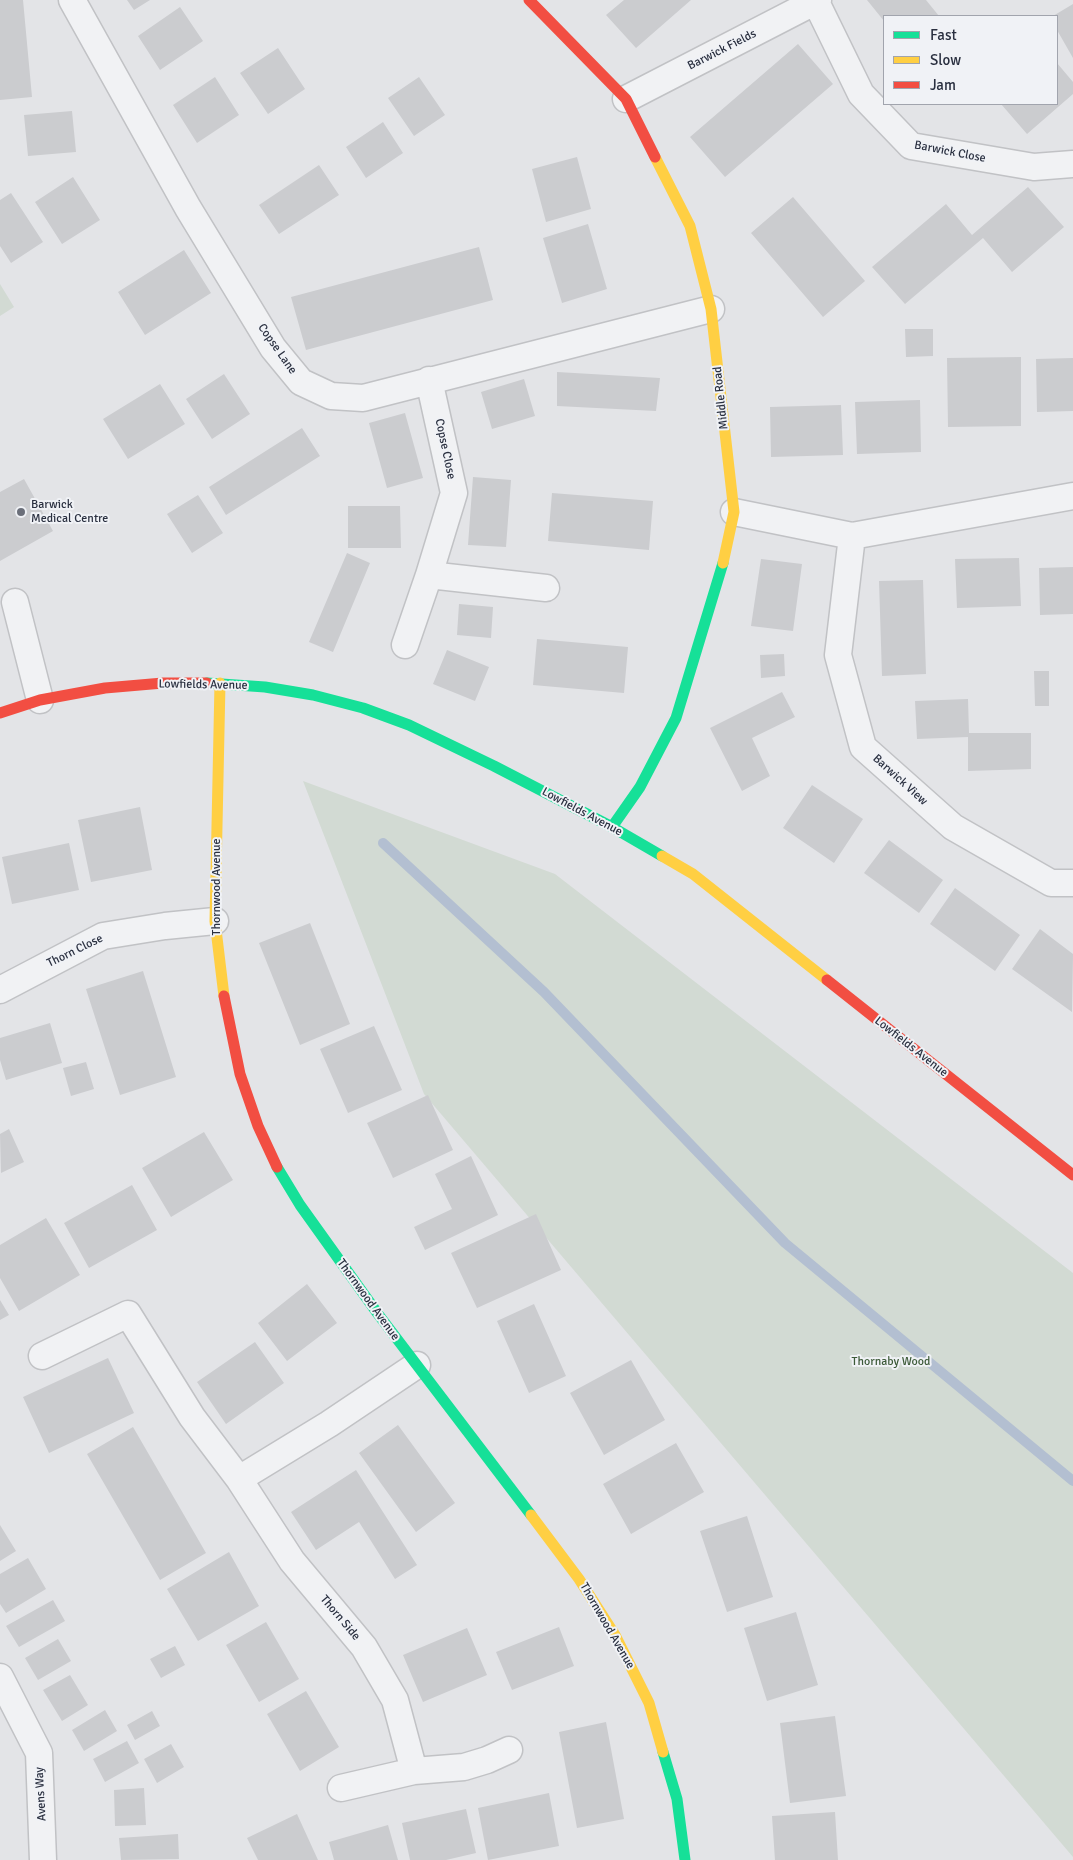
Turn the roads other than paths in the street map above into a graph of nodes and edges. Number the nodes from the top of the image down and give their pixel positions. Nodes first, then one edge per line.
1 (72, 0) edge
2 (529, 0) edge
3 (817, 1) edge
4 (626, 99) junction
5 (1073, 164) edge
6 (711, 309) junction
7 (429, 380) junction
8 (1073, 496) edge
9 (734, 512) junction
10 (852, 536) junction
11 (429, 575) junction
12 (546, 588) dead end
13 (15, 602) dead end
14 (405, 645) dead end
15 (220, 683) junction
16 (40, 700) junction
17 (0, 713) edge
18 (612, 827) junction
19 (1073, 883) edge
20 (215, 920) junction
21 (0, 990) edge
22 (1073, 1175) edge
23 (42, 1356) dead end
24 (417, 1365) junction
25 (239, 1479) junction
26 (0, 1678) edge
27 (509, 1750) dead end
28 (414, 1771) junction
29 (341, 1788) dead end
30 (43, 1860) edge
31 (685, 1860) edge

1 - 7 street, Copse Lane
2 - 4 street, Middle Road
3 - 4 street, Barwick Fields
3 - 5 street, Barwick Close
4 - 6 street, Middle Road
6 - 7 street, Copse Lane
6 - 9 street, Middle Road
7 - 11 street, Copse Close
8 - 10 street
9 - 10 street
9 - 18 street, Middle Road
10 - 19 street, Barwick View
11 - 12 street
11 - 14 street, Copse Close
13 - 16 street
15 - 16 street, Lowfields Avenue
15 - 18 street, Lowfields Avenue
15 - 20 street, Thornwood Avenue
16 - 17 street, Lowfields Avenue
18 - 22 street, Lowfields Avenue
20 - 21 street, Thorn Close
20 - 24 street, Thornwood Avenue
23 - 25 street, Thorn Side
24 - 25 street
24 - 31 street, Thornwood Avenue
25 - 28 street, Thorn Side
26 - 30 street, Avens Way
27 - 28 street
28 - 29 street

